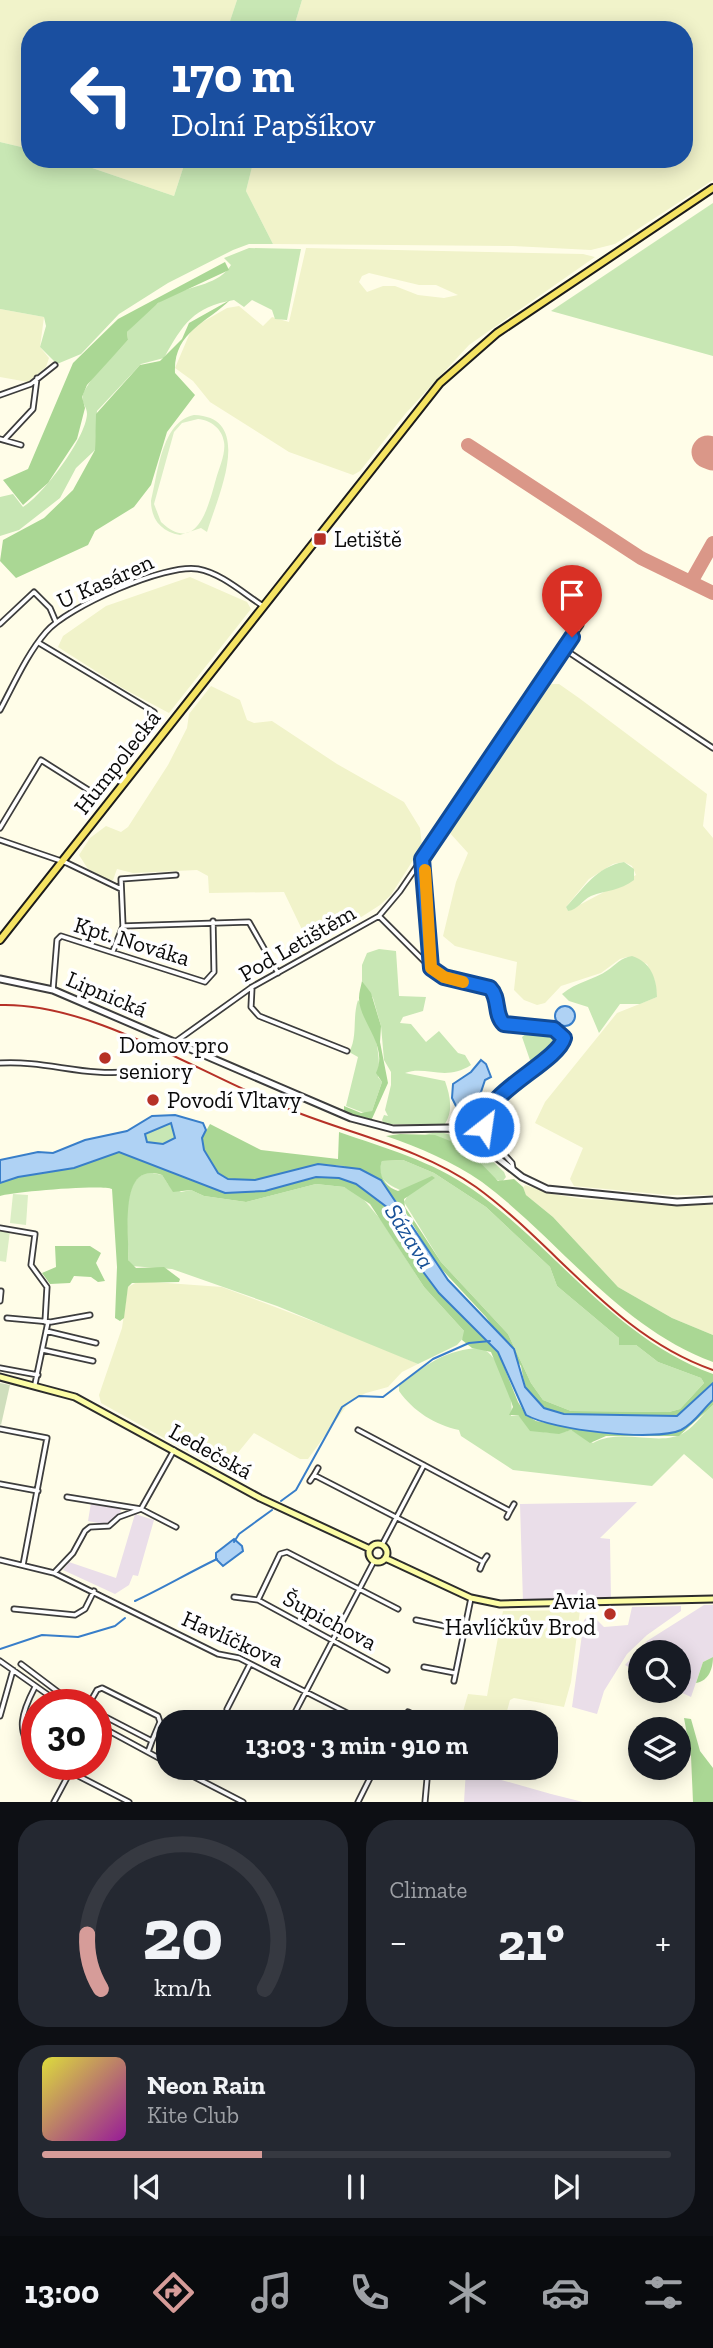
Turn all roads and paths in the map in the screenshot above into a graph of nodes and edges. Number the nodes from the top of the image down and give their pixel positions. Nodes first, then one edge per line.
1 (713, 188) edge
2 (55, 365) dead end
3 (37, 378) junction
4 (0, 395) edge
5 (2, 439) edge
6 (20, 445) dead end
7 (263, 606) junction
8 (578, 614) dead end
9 (56, 622) junction
10 (0, 624) edge
11 (38, 643) junction
12 (564, 649) junction
13 (0, 710) edge
14 (154, 712) dead end
15 (713, 748) edge
16 (98, 796) dead end
17 (0, 828) edge
18 (0, 840) edge
19 (422, 859) junction
20 (61, 861) junction
21 (176, 876) dead end
22 (121, 889) junction
23 (379, 916) junction
24 (212, 921) junction
25 (123, 926) junction
26 (0, 940) edge
27 (113, 951) junction
28 (431, 968) junction
29 (278, 974) junction
30 (0, 979) edge
31 (253, 987) junction
32 (53, 990) junction
33 (175, 1042) junction
34 (347, 1051) dead end
35 (0, 1063) edge
36 (134, 1072) dead end
37 (513, 1170) junction
38 (713, 1200) edge
39 (0, 1228) edge
40 (1, 1292) edge
41 (0, 1301) edge
42 (90, 1315) dead end
43 (7, 1318) dead end
44 (46, 1322) junction
45 (46, 1331) junction
46 (96, 1343) dead end
47 (43, 1350) junction
48 (93, 1361) dead end
49 (0, 1368) edge
50 (38, 1375) junction
51 (0, 1377) edge
52 (35, 1384) junction
53 (0, 1429) edge
54 (358, 1430) dead end
55 (174, 1450) junction
56 (424, 1465) junction
57 (318, 1468) dead end
58 (314, 1475) junction
59 (310, 1481) dead end
60 (0, 1484) edge
61 (38, 1491) junction
62 (67, 1497) dead end
63 (514, 1504) dead end
64 (141, 1509) junction
65 (510, 1511) junction
66 (396, 1517) junction
67 (507, 1517) dead end
68 (176, 1527) dead end
69 (382, 1545) junction
70 (370, 1549) junction
71 (487, 1556) dead end
72 (386, 1558) junction
73 (0, 1560) edge
74 (374, 1561) junction
75 (483, 1562) junction
76 (23, 1565) junction
77 (480, 1569) dead end
78 (54, 1573) junction
79 (360, 1590) junction
80 (94, 1591) junction
81 (234, 1597) dead end
82 (471, 1598) junction
83 (713, 1599) edge
84 (258, 1600) junction
85 (14, 1609) dead end
86 (398, 1609) dead end
87 (416, 1620) dead end
88 (463, 1630) junction
89 (332, 1641) junction
90 (0, 1661) edge
91 (250, 1663) junction
92 (21, 1664) dead end
93 (425, 1667) dead end
94 (13, 1670) junction
95 (387, 1670) dead end
96 (455, 1673) junction
97 (454, 1681) dead end
98 (35, 1687) joint
99 (38, 1689) edge
100 (51, 1689) edge
101 (306, 1692) junction
102 (112, 1693) edge
103 (228, 1709) dead end
104 (296, 1710) edge
105 (338, 1710) edge
106 (0, 1716) edge
107 (112, 1720) edge
108 (112, 1733) edge
109 (152, 1741) junction
110 (148, 1753) junction
111 (156, 1757) edge
112 (66, 1780) edge
113 (86, 1780) edge
114 (201, 1780) edge
115 (369, 1780) edge
116 (427, 1780) edge
117 (232, 1796) junction
118 (54, 1802) edge
119 (129, 1802) edge
120 (229, 1802) edge
121 (243, 1802) edge
122 (358, 1802) edge
123 (425, 1802) edge

1 - 7 main road, Humpolecká
2 - 3 street
3 - 4 street
3 - 5 street
5 - 6 street
7 - 9 street, U Kasáren
7 - 20 main road, Humpolecká
8 - 12 street, Pod Letištěm
9 - 10 street
9 - 11 street, U Kasáren
11 - 13 street, U Kasáren
11 - 14 street
12 - 15 street
12 - 19 street, Pod Letištěm
16 - 17 street
18 - 20 street
19 - 23 street, Pod Letištěm
19 - 28 street
20 - 22 street
20 - 26 main road, Humpolecká
21 - 22 street
22 - 25 street
23 - 28 street
23 - 29 street, Pod Letištěm
24 - 25 street
24 - 27 street, Kpt. Nováka
24 - 29 street
25 - 27 street
27 - 32 street, Kpt. Nováka
28 - 37 street
29 - 31 street, Pod Letištěm
30 - 32 street, Lipnická
31 - 33 street, Pod Letištěm
31 - 34 street
32 - 33 street, Lipnická
33 - 37 street, Lipnická
35 - 36 street
37 - 38 street, Lipnická
39 - 44 street
40 - 41 street
42 - 44 street
43 - 44 street
44 - 45 street
45 - 46 street
45 - 47 street
47 - 48 street
47 - 50 street
49 - 50 street
50 - 52 street
51 - 52 main road, Ledečská
52 - 55 main road, Ledečská
53 - 61 street
54 - 56 street
55 - 64 street
55 - 70 main road, Ledečská
56 - 65 street
56 - 66 street
57 - 58 street
58 - 59 street
58 - 66 street
60 - 61 street
61 - 76 street
62 - 64 street
63 - 65 street
64 - 68 street
64 - 78 street
65 - 67 street
66 - 69 street
66 - 75 street
69 - 70 main road
69 - 72 main road
70 - 74 main road
71 - 75 street
72 - 74 main road
72 - 82 main road
73 - 76 street, Havlíčkova
74 - 79 street
75 - 77 street
76 - 78 street, Havlíčkova
78 - 80 street, Havlíčkova
79 - 84 street, Šupichova
79 - 86 street, Šupichova
79 - 89 street
80 - 85 street
80 - 91 street, Havlíčkova
81 - 84 street, Šupichova
82 - 83 main road
82 - 88 street
84 - 89 street, Šupichova
87 - 88 street
88 - 96 street
89 - 95 street, Šupichova
89 - 101 street
90 - 94 street
91 - 101 street, Havlíčkova
91 - 103 street
92 - 100 street
93 - 96 street
94 - 98 street
94 - 106 street
96 - 97 street
98 - 99 street
101 - 104 street
101 - 105 street, Havlíčkova
102 - 109 street
107 - 109 street
108 - 110 street
109 - 110 street
110 - 111 street
112 - 118 street
113 - 119 street
114 - 117 street
115 - 122 street
116 - 123 street
117 - 120 street
117 - 121 street

